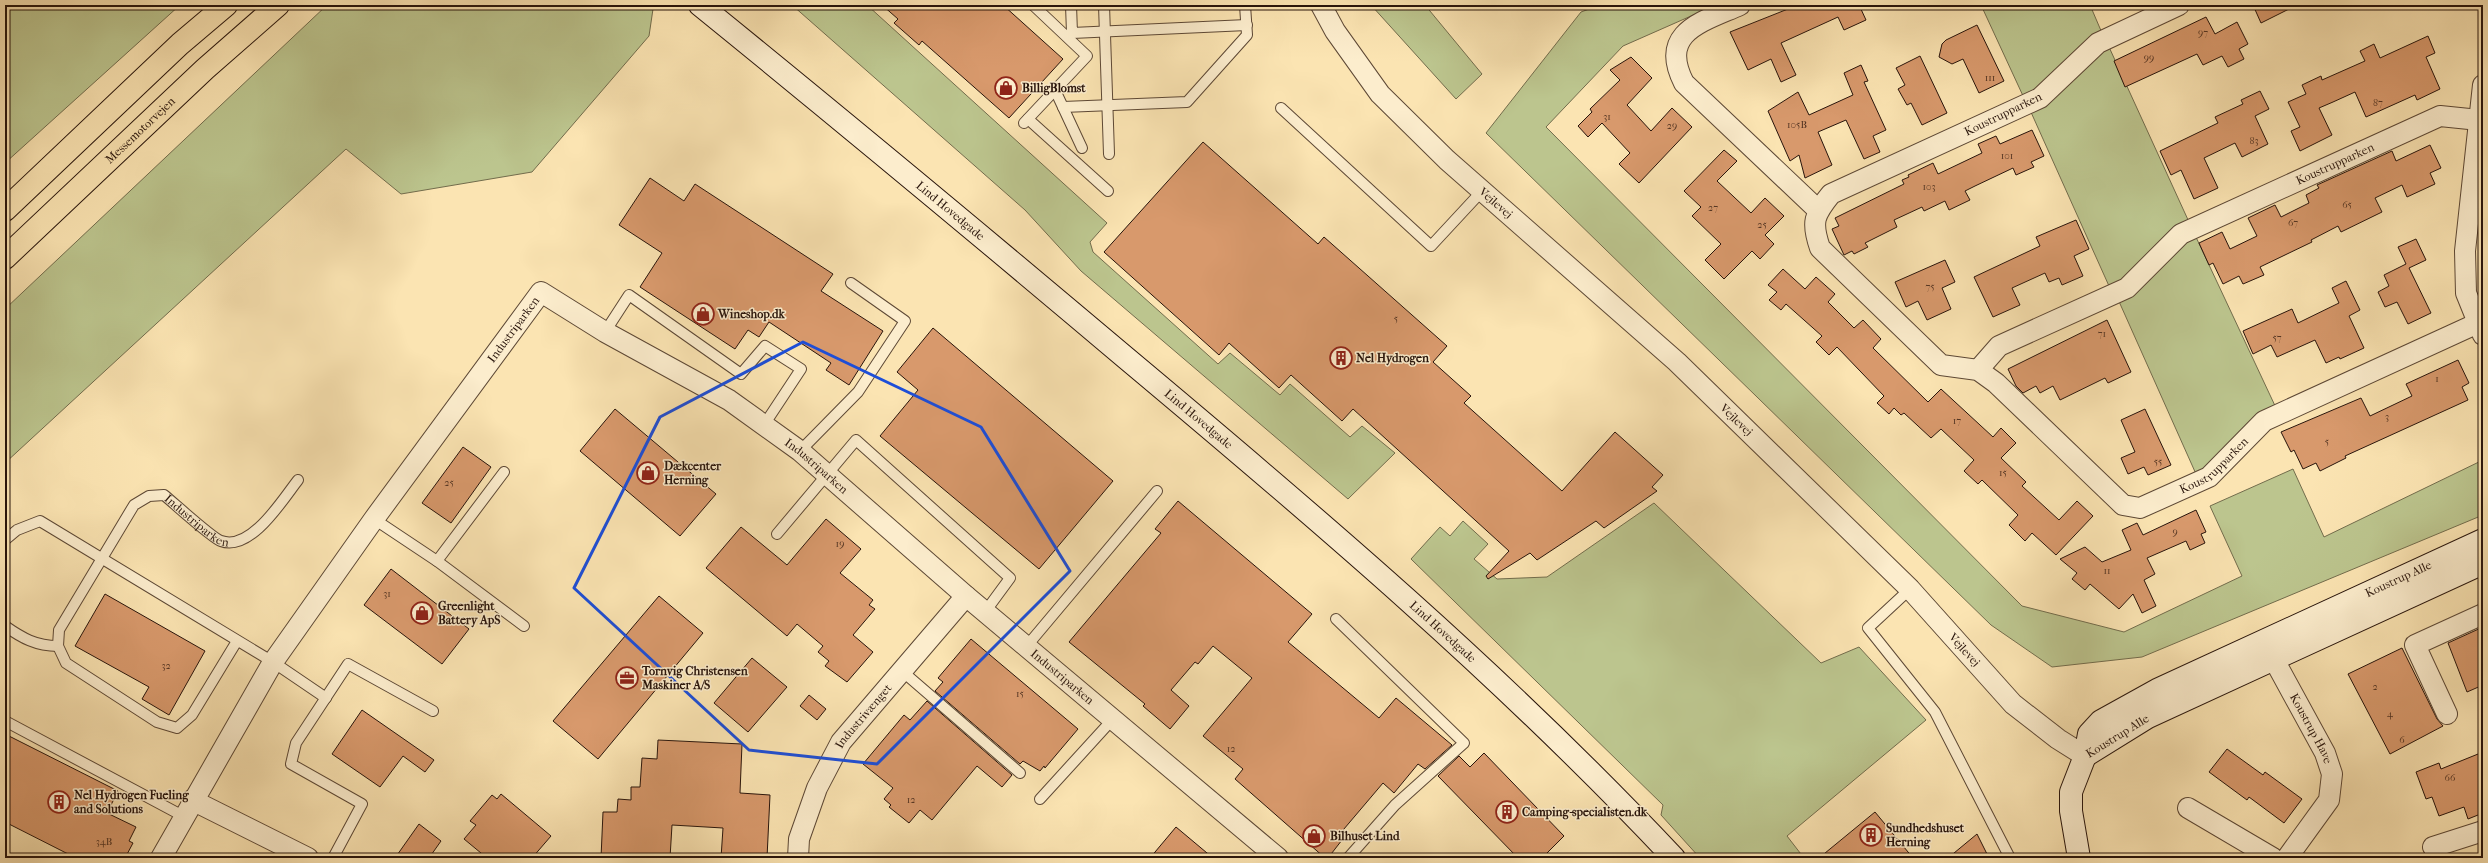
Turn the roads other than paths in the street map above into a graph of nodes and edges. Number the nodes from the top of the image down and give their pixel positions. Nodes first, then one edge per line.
1 (226, 5) edge
2 (278, 5) edge
3 (700, 5) edge
4 (1033, 5) edge
5 (1071, 5) edge
6 (1104, 5) edge
7 (1245, 5) edge
8 (1321, 5) edge
9 (1740, 5) edge
10 (2179, 5) edge
11 (1247, 25) junction
12 (1105, 32) junction
13 (1070, 35) junction
14 (2483, 85) edge
15 (1055, 90) junction
16 (1108, 105) junction
17 (1062, 107) junction
18 (1280, 108) dead end
19 (2479, 120) junction
20 (1082, 148) dead end
21 (1109, 154) dead end
22 (1108, 191) dead end
23 (1482, 191) junction
24 (5, 210) edge
25 (1818, 210) junction
26 (5, 258) edge
27 (851, 283) dead end
28 (2480, 329) edge
29 (605, 332) junction
30 (1978, 370) junction
31 (764, 425) junction
32 (800, 451) junction
33 (504, 472) dead end
34 (826, 474) junction
35 (298, 480) dead end
36 (1157, 491) dead end
37 (374, 519) junction
38 (778, 534) dead end
39 (5, 540) edge
40 (2483, 540) edge
41 (102, 559) junction
42 (437, 562) junction
43 (2483, 563) edge
44 (1910, 589) junction
45 (966, 596) junction
46 (985, 612) junction
47 (2483, 614) edge
48 (1336, 619) dead end
49 (5, 626) edge
50 (524, 626) dead end
51 (237, 641) junction
52 (58, 646) junction
53 (1026, 647) junction
54 (2268, 649) junction
55 (273, 662) junction
56 (902, 671) junction
57 (326, 698) junction
58 (433, 711) dead end
59 (2447, 714) dead end
60 (1112, 720) junction
61 (5, 721) edge
62 (2085, 756) junction
63 (1020, 773) dead end
64 (1040, 799) dead end
65 (188, 808) junction
66 (2188, 808) dead end
67 (2483, 831) edge
68 (2433, 847) dead end
69 (161, 858) edge
70 (308, 858) edge
71 (333, 858) edge
72 (798, 858) edge
73 (1278, 858) edge
74 (1348, 858) edge
75 (1674, 858) edge
76 (2010, 858) edge
77 (2079, 858) edge
78 (2273, 858) edge
79 (2287, 858) edge

1 - 24 highway
2 - 26 highway, Messemotorvejen
3 - 75 main road, Lind Hovedgade
4 - 13 lane
5 - 13 lane
6 - 12 lane
7 - 11 lane
8 - 23 street, Vejlevej
9 - 25 street
10 - 25 street, Koustrupparken
11 - 12 lane
11 - 16 lane
12 - 13 lane
12 - 16 lane
13 - 15 lane
14 - 19 street, Koustrupparken
15 - 17 lane
15 - 22 lane
16 - 17 lane
16 - 21 lane
17 - 20 lane
18 - 23 lane
19 - 28 street, Koustrupparken
19 - 30 street, Koustrupparken
23 - 44 street, Vejlevej
25 - 30 street, Koustrupparken
27 - 32 lane
28 - 30 street, Koustrupparken
29 - 31 street, Industriparken
29 - 31 lane
29 - 37 street, Industriparken
31 - 32 street, Industriparken
32 - 34 street, Industriparken
33 - 42 lane
34 - 38 lane
34 - 45 street, Industriparken
34 - 46 lane
35 - 41 lane, Industriparken
36 - 53 lane
37 - 42 lane
37 - 55 street, Industriparken
39 - 41 lane
40 - 54 main road, Koustrup Alle
41 - 51 lane
41 - 52 lane, Industriparken
42 - 50 lane
43 - 54 main road, Koustrup Alle
44 - 62 street, Vejlevej
44 - 76 lane
45 - 46 street, Industriparken
45 - 56 street, Industrivænget
46 - 53 street, Industriparken
47 - 59 street
48 - 74 lane
49 - 52 lane
51 - 52 lane
51 - 55 lane
53 - 60 street, Industriparken
54 - 62 main road, Koustrup Alle
54 - 79 street, Koustrup Have
55 - 57 lane
55 - 65 street, Industriparken
56 - 63 lane
56 - 72 street, Industrivænget
57 - 58 lane
57 - 71 lane
60 - 64 lane
60 - 73 street, Industriparken
61 - 65 lane
62 - 77 main road
65 - 69 street, Industriparken
65 - 70 street
66 - 78 street
67 - 68 street

